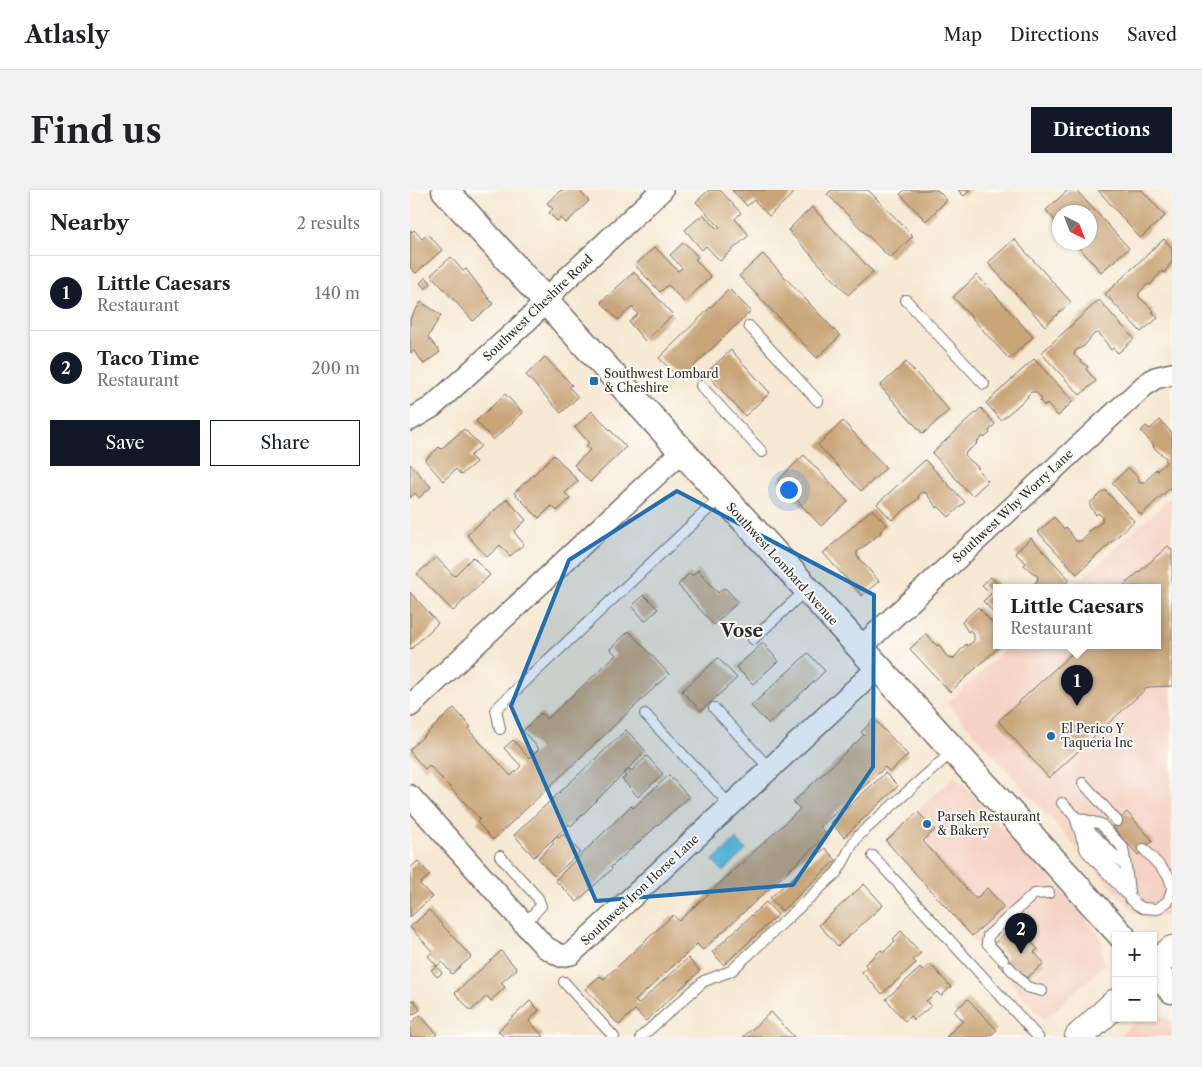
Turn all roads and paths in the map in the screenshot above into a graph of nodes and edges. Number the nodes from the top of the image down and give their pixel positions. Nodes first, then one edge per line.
1 (444, 190) edge
2 (662, 190) edge
3 (906, 300) dead end
4 (545, 301) junction
5 (749, 326) dead end
6 (1172, 374) edge
7 (984, 384) dead end
8 (701, 386) dead end
9 (818, 401) dead end
10 (410, 420) edge
11 (681, 452) junction
12 (762, 452) dead end
13 (721, 497) junction
14 (806, 590) junction
15 (754, 640) dead end
16 (860, 648) junction
17 (878, 668) junction
18 (410, 706) edge
19 (714, 708) dead end
20 (645, 714) dead end
21 (500, 729) dead end
22 (953, 751) junction
23 (770, 769) junction
24 (1083, 784) dead end
25 (410, 796) edge
26 (1062, 803) dead end
27 (731, 806) junction
28 (1075, 817) junction
29 (1117, 821) dead end
30 (1080, 832) junction
31 (1144, 849) dead end
32 (500, 856) dead end
33 (873, 856) dead end
34 (1128, 885) junction
35 (1172, 888) edge
36 (1049, 893) dead end
37 (1130, 899) junction
38 (524, 924) junction
39 (1118, 932) edge
40 (1172, 950) edge
41 (1157, 965) edge
42 (1157, 973) edge
43 (564, 982) dead end
44 (1172, 990) edge
45 (1042, 991) dead end
46 (1112, 1007) edge
47 (614, 1037) edge
48 (641, 1037) edge
49 (1038, 1037) edge
50 (1079, 1037) edge

1 - 4 street, Southwest Lombard Avenue
2 - 4 street, Southwest Cheshire Road
3 - 7 lane
4 - 10 street, Southwest Cheshire Road
4 - 11 street, Southwest Lombard Avenue
5 - 9 lane
6 - 16 street, Southwest Why Worry Lane
8 - 12 lane
11 - 13 street, Southwest Lombard Avenue
11 - 18 street
13 - 14 street, Southwest Lombard Avenue
13 - 21 lane
14 - 15 lane
14 - 16 street, Southwest Lombard Avenue
16 - 17 street, Southwest Lombard Avenue
17 - 22 street, Southwest Lombard Avenue
17 - 23 street, Southwest Iron Horse Lane
19 - 23 lane
20 - 27 lane
22 - 39 street, Southwest Lombard Avenue
22 - 48 lane
23 - 27 street, Southwest Iron Horse Lane
24 - 29 lane
25 - 38 street, Southwest Iron Horse Lane
26 - 28 lane
27 - 38 street, Southwest Iron Horse Lane
28 - 30 lane
28 - 34 lane
30 - 34 lane
30 - 37 lane
31 - 35 lane
32 - 38 lane
33 - 49 lane
34 - 37 lane
35 - 37 lane
36 - 45 lane
40 - 41 main road
42 - 44 street
43 - 47 lane
46 - 50 main road

